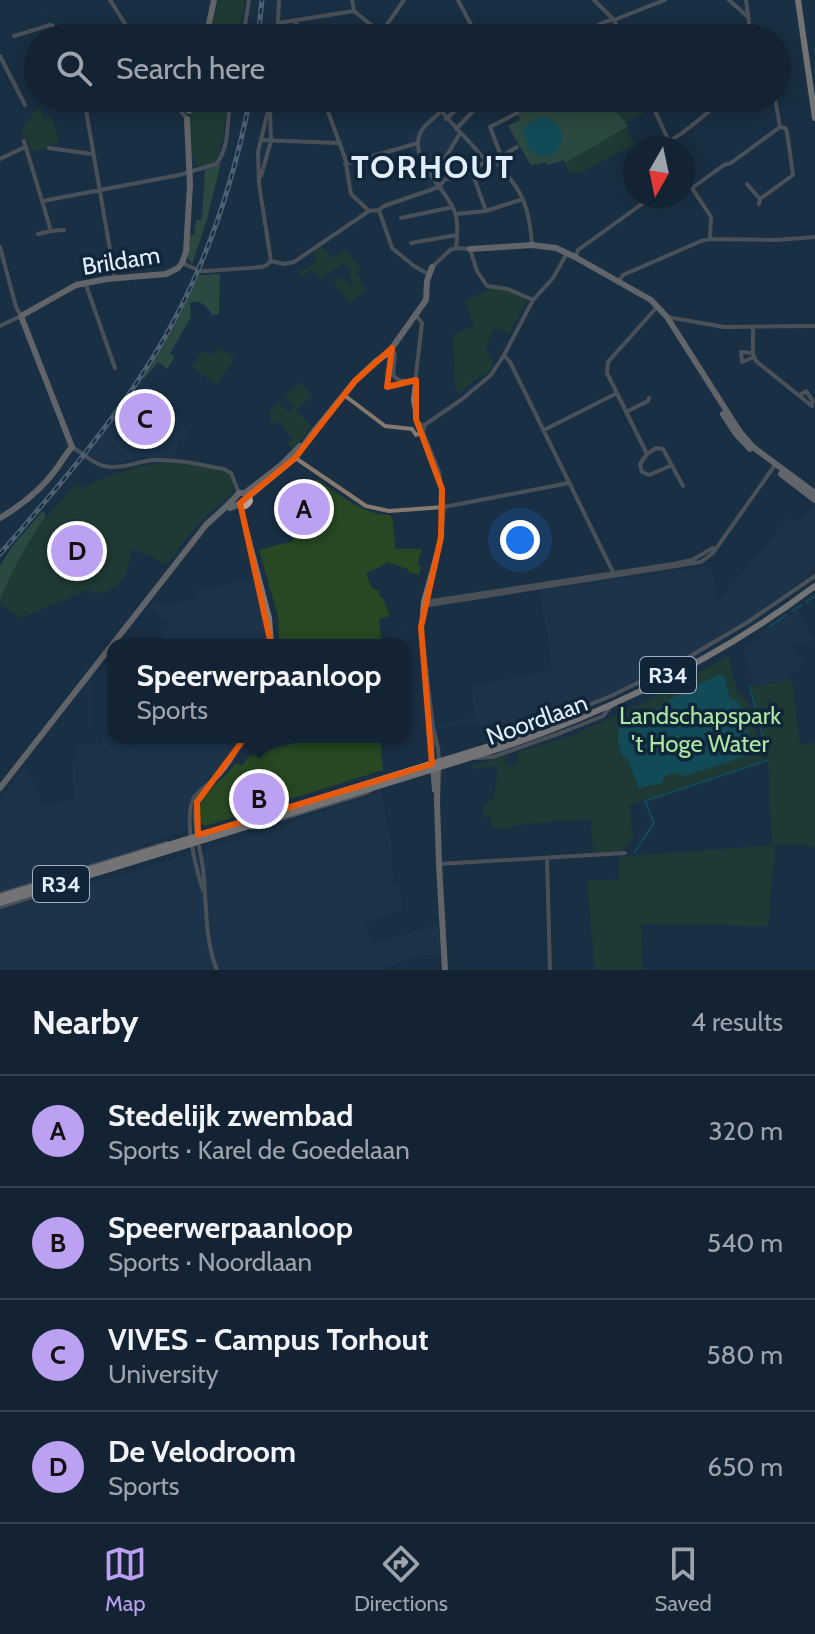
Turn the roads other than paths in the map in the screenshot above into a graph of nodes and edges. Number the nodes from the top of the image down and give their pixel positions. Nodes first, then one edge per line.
1 (110, 0) edge
2 (214, 0) edge
3 (249, 0) edge
4 (279, 0) edge
5 (352, 0) edge
6 (404, 0) edge
7 (458, 0) edge
8 (594, 0) edge
9 (665, 0) edge
10 (729, 0) edge
11 (746, 0) edge
12 (798, 0) edge
13 (354, 11) junction
14 (749, 17) junction
15 (614, 20) junction
16 (295, 21) junction
17 (278, 23) joint
18 (125, 24) edge
19 (209, 24) edge
20 (245, 24) edge
21 (296, 24) edge
22 (369, 24) edge
23 (388, 24) edge
24 (471, 24) edge
25 (600, 24) edge
26 (616, 24) edge
27 (750, 24) edge
28 (24, 33) edge
29 (14, 36) dead end
30 (0, 56) edge
31 (2, 63) edge
32 (24, 103) edge
33 (86, 112) edge
34 (185, 112) edge
35 (189, 112) edge
36 (228, 112) edge
37 (268, 112) edge
38 (269, 112) edge
39 (328, 112) edge
40 (440, 112) joint
41 (453, 112) edge
42 (472, 112) edge
43 (517, 112) edge
44 (656, 112) edge
45 (710, 112) edge
46 (778, 112) edge
47 (188, 115) junction
48 (815, 118) edge
49 (446, 119) junction
50 (782, 128) junction
51 (458, 132) junction
52 (667, 136) edge
53 (680, 136) edge
54 (261, 140) junction
55 (271, 141) junction
56 (338, 143) junction
57 (418, 143) junction
58 (517, 147) dead end
59 (49, 148) dead end
60 (92, 154) junction
61 (501, 156) junction
62 (0, 159) edge
63 (488, 160) junction
64 (496, 162) junction
65 (345, 164) junction
66 (190, 171) junction
67 (428, 172) junction
68 (472, 172) junction
69 (260, 178) junction
70 (747, 184) dead end
71 (695, 186) edge
72 (439, 187) junction
73 (100, 191) junction
74 (695, 193) edge
75 (523, 199) junction
76 (43, 201) junction
77 (453, 207) junction
78 (636, 208) edge
79 (379, 210) junction
80 (369, 211) junction
81 (486, 211) junction
82 (456, 214) junction
83 (401, 218) dead end
84 (64, 230) dead end
85 (51, 231) junction
86 (38, 234) dead end
87 (457, 235) junction
88 (815, 237) edge
89 (710, 239) junction
90 (411, 243) dead end
91 (532, 245) junction
92 (0, 247) edge
93 (456, 248) junction
94 (470, 249) junction
95 (571, 255) junction
96 (271, 261) junction
97 (182, 263) junction
98 (2, 265) edge
99 (430, 270) junction
100 (115, 279) junction
101 (619, 281) junction
102 (85, 282) junction
103 (533, 300) junction
104 (658, 306) junction
105 (416, 315) junction
106 (21, 316) junction
107 (667, 317) junction
108 (0, 326) edge
109 (815, 326) edge
110 (753, 327) junction
111 (392, 348) junction
112 (504, 355) junction
113 (115, 368) dead end
114 (416, 380) junction
115 (617, 393) junction
116 (344, 395) junction
117 (649, 398) dead end
118 (811, 406) dead end
119 (626, 412) junction
120 (420, 424) junction
121 (412, 429) junction
122 (544, 430) junction
123 (423, 432) junction
124 (72, 447) junction
125 (647, 454) junction
126 (293, 457) junction
127 (672, 465) junction
128 (774, 466) junction
129 (569, 483) junction
130 (683, 486) dead end
131 (815, 493) edge
132 (244, 494) junction
133 (815, 500) edge
134 (238, 504) junction
135 (444, 507) junction
136 (0, 518) edge
137 (614, 575) junction
138 (815, 581) edge
139 (423, 604) junction
140 (118, 639) edge
141 (272, 639) edge
142 (107, 652) edge
143 (612, 706) junction
144 (604, 715) junction
145 (606, 722) dead end
146 (240, 743) edge
147 (470, 758) junction
148 (436, 766) junction
149 (0, 788) edge
150 (195, 839) junction
151 (625, 853) dead end
152 (547, 858) junction
153 (439, 864) junction
154 (0, 900) edge
155 (217, 970) edge
156 (445, 970) edge
157 (550, 970) edge

1 - 18 street
2 - 19 street
3 - 20 street
4 - 17 street
5 - 13 street
6 - 23 street
7 - 24 street
8 - 15 street
9 - 15 street
10 - 14 street
11 - 14 street
12 - 48 main road
13 - 16 street
13 - 22 street
14 - 27 street
15 - 25 street
15 - 26 street
16 - 17 street
16 - 21 street
28 - 29 street
30 - 31 street
31 - 32 street
33 - 60 street
34 - 47 street
35 - 47 street
36 - 66 street
37 - 54 street
38 - 55 street
39 - 56 street
40 - 49 street
40 - 57 street
41 - 49 street
42 - 51 street
43 - 61 street
44 - 52 street
45 - 53 street
46 - 50 street
47 - 66 street
49 - 51 street
50 - 70 street
50 - 71 street
51 - 63 street
51 - 67 street
54 - 55 street
54 - 69 street
55 - 56 street
55 - 69 street
56 - 65 street
57 - 65 street
57 - 67 street
58 - 61 street
59 - 60 street
60 - 73 street
61 - 64 street
62 - 76 street
63 - 64 street
63 - 68 street
64 - 75 street
65 - 80 street
66 - 73 street
66 - 97 street
67 - 72 street
68 - 72 street
68 - 81 street
69 - 96 street
72 - 77 street
72 - 79 street
73 - 76 street
73 - 100 street
74 - 89 street
75 - 81 street
75 - 91 street
76 - 85 street
77 - 82 street
77 - 83 street
78 - 95 street
79 - 80 street
79 - 99 street
80 - 96 street
81 - 82 street
82 - 87 street
84 - 85 street
85 - 86 street
87 - 90 street
87 - 93 street
88 - 89 street
89 - 101 street
91 - 94 street
91 - 95 street
92 - 98 street
93 - 94 street
93 - 99 street
94 - 103 street
95 - 101 street
95 - 103 street
96 - 97 street
97 - 100 street, Brildam
98 - 106 street
99 - 105 street
100 - 102 street, Brildam
101 - 104 street
102 - 106 street, Brildam
102 - 113 street
103 - 112 street
104 - 107 street
104 - 115 street
105 - 111 street
105 - 114 street
106 - 108 street
106 - 124 street
107 - 110 street
107 - 128 street
109 - 110 street
110 - 118 street
111 - 114 street
111 - 116 street
112 - 120 street
112 - 122 street
114 - 120 street
115 - 119 street
115 - 122 street
116 - 121 street
116 - 126 street
117 - 119 street
119 - 125 street
120 - 121 street
120 - 123 street
121 - 123 street
122 - 129 street
123 - 135 street
124 - 132 street
124 - 136 street
125 - 127 street
125 - 127 street
126 - 132 street
126 - 135 street
127 - 130 street
128 - 131 street
128 - 133 street
128 - 137 street
129 - 135 street
129 - 137 street
132 - 134 street
132 - 134 street
134 - 140 street
134 - 141 street
135 - 139 street
137 - 139 street
138 - 143 main road, Noordlaan / R34
138 - 148 main road, Noordlaan / R34
139 - 148 street
142 - 149 street
143 - 144 street, Noordlaan
143 - 147 main road, Noordlaan / R34
144 - 145 street
144 - 147 street, Noordlaan
146 - 150 street
147 - 148 main road, Noordlaan / R34
148 - 150 main road, Noordlaan / R34
148 - 150 main road, Noordlaan / R34
148 - 153 street
150 - 154 main road, Noordlaan / R34
150 - 154 main road, Noordlaan / R34
150 - 155 street
151 - 152 street
152 - 153 street
152 - 157 street
153 - 156 street

